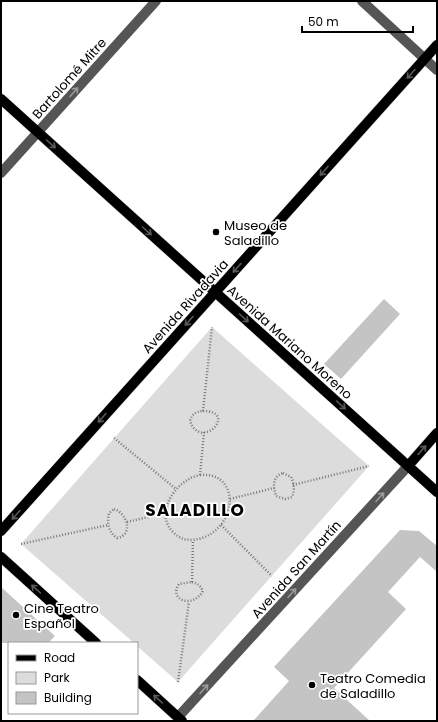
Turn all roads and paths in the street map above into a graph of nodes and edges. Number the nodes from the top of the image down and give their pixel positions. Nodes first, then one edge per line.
1 (156, 1) edge
2 (362, 1) edge
3 (437, 45) edge
4 (425, 59) junction
5 (437, 70) edge
6 (1, 99) edge
7 (38, 132) junction
8 (1, 173) edge
9 (215, 292) junction
10 (212, 328) dead end
11 (203, 411) junction
12 (204, 432) junction
13 (437, 433) edge
14 (114, 438) dead end
15 (369, 466) dead end
16 (408, 466) junction
17 (200, 475) junction
18 (294, 485) junction
19 (274, 488) junction
20 (176, 490) junction
21 (437, 492) edge
22 (230, 499) junction
23 (165, 513) junction
24 (127, 522) junction
25 (108, 525) junction
26 (221, 525) junction
27 (1, 531) edge
28 (193, 540) junction
29 (21, 544) dead end
30 (1, 557) edge
31 (272, 576) dead end
32 (192, 582) junction
33 (189, 602) junction
34 (95, 642) edge
35 (138, 681) edge
36 (178, 682) dead end
37 (178, 720) edge

7 -> 1 street, Bartolomé Mitre
2 - 4 street
3 - 4 main road, Avenida Rivadavia
4 - 5 street
4 -> 9 main road, Avenida Rivadavia
6 - 7 main road, Avenida Mariano Moreno
7 - 8 street, Bartolomé Mitre
7 -> 9 main road, Avenida Mariano Moreno
9 -> 16 main road, Avenida Mariano Moreno
9 -> 27 main road, Avenida Rivadavia
10 - 11 path
11 - 12 path
11 - 12 path
12 - 17 path
16 -> 13 main road, Avenida San Martín
14 - 20 path
15 - 18 path
16 - 21 main road, Avenida Mariano Moreno
37 -> 16 street, Avenida San Martín
17 - 20 path
17 - 22 path
18 - 19 path
18 - 19 path
19 - 22 path
20 - 23 path
22 - 26 path
23 - 24 path
23 - 28 path
24 - 25 path
24 - 25 path
25 - 29 path
26 - 28 path
26 - 31 path
28 - 32 path
34 -> 30 main road
32 - 33 path
32 - 33 path
33 - 36 path
37 -> 35 main road

